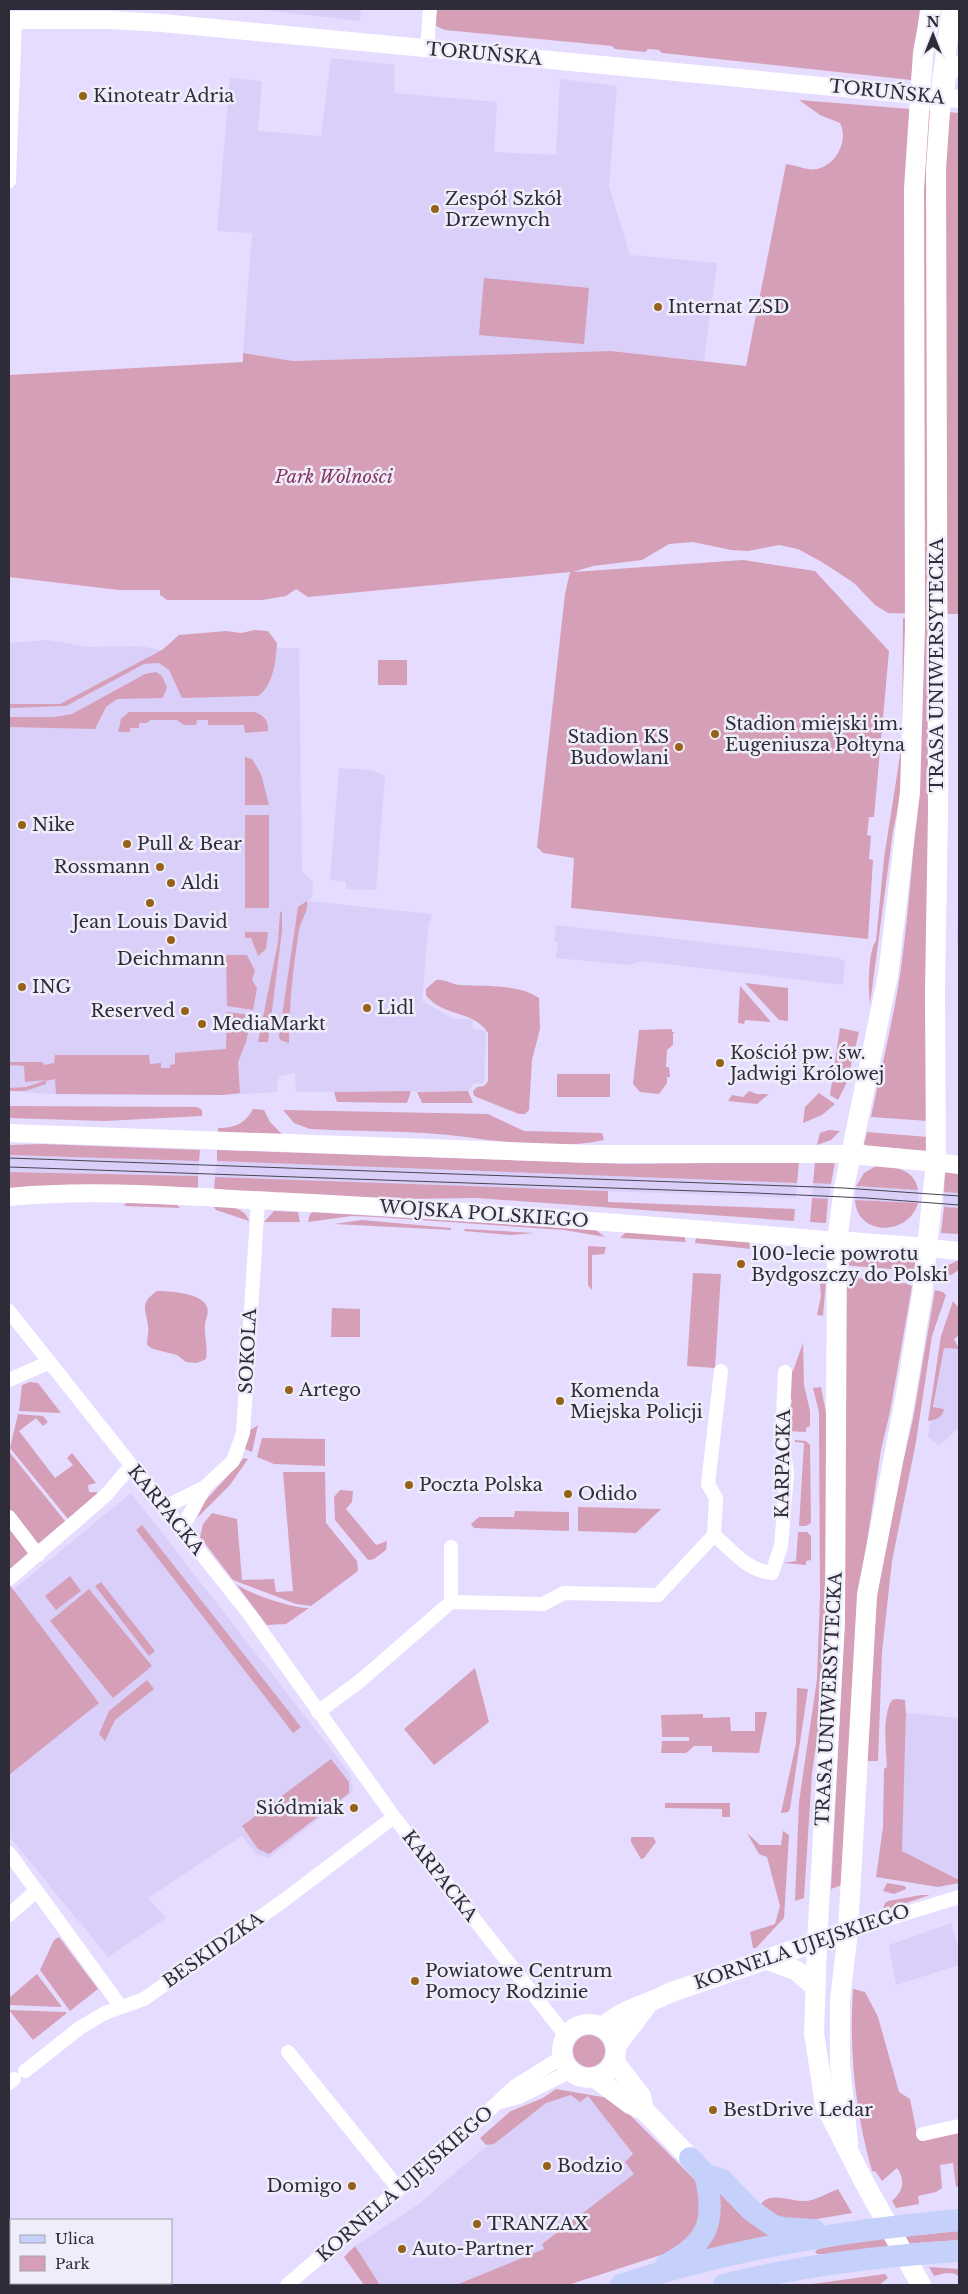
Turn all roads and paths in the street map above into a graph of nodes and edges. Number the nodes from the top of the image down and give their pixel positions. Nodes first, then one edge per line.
1 (430, 9) edge
2 (931, 9) edge
3 (952, 9) edge
4 (12, 20) edge
5 (427, 49) junction
6 (959, 62) edge
7 (953, 98) edge
8 (9, 181) edge
9 (9, 1133) edge
10 (851, 1154) junction
11 (936, 1162) junction
12 (959, 1165) edge
13 (9, 1197) edge
14 (258, 1201) junction
15 (836, 1241) junction
16 (928, 1248) junction
17 (959, 1251) edge
18 (9, 1311) edge
19 (50, 1362) junction
20 (721, 1371) dead end
21 (785, 1372) dead end
22 (9, 1380) edge
23 (131, 1466) junction
24 (205, 1487) junction
25 (165, 1507) junction
26 (9, 1517) edge
27 (182, 1528) junction
28 (714, 1535) junction
29 (451, 1547) dead end
30 (38, 1555) junction
31 (9, 1579) edge
32 (451, 1602) junction
33 (318, 1712) junction
34 (394, 1817) junction
35 (9, 1854) edge
36 (35, 1892) junction
37 (959, 1897) edge
38 (9, 1915) edge
39 (848, 1931) junction
40 (816, 1942) junction
41 (765, 1959) junction
42 (815, 1988) junction
43 (648, 2004) junction
44 (121, 2007) junction
45 (603, 2027) junction
46 (566, 2036) junction
47 (288, 2052) dead end
48 (615, 2053) junction
49 (567, 2064) junction
50 (16, 2078) edge
51 (594, 2078) junction
52 (644, 2110) junction
53 (959, 2126) edge
54 (923, 2134) dead end
55 (849, 2150) junction
56 (697, 2166) junction
57 (398, 2188) junction
58 (959, 2220) edge
59 (852, 2232) junction
60 (959, 2251) edge
61 (927, 2253) junction
62 (959, 2260) edge
63 (287, 2285) edge
64 (623, 2285) edge
65 (724, 2285) edge
66 (922, 2285) edge

1 - 5 street
2 - 10 main road, TRASA UNIWERSYTECKA
3 - 11 main road, TRASA UNIWERSYTECKA
4 - 5 street, TORUŃSKA
4 - 8 street
5 - 7 street, TORUŃSKA
6 - 7 street
9 - 10 street
10 - 11 main road
10 - 15 main road, TRASA UNIWERSYTECKA
11 - 12 street
11 - 16 main road, TRASA UNIWERSYTECKA
13 - 14 street, WOJSKA POLSKIEGO
14 - 15 street, WOJSKA POLSKIEGO
14 - 24 street, SOKOLA
15 - 16 main road, WOJSKA POLSKIEGO
15 - 40 main road, TRASA UNIWERSYTECKA
16 - 17 street, WOJSKA POLSKIEGO
16 - 39 main road, TRASA UNIWERSYTECKA
18 - 19 street, KARPACKA
19 - 22 street
19 - 23 street, KARPACKA
20 - 28 street
21 - 28 street, KARPACKA
23 - 25 street, KARPACKA
23 - 30 street
24 - 25 street, SOKOLA
24 - 27 street, SOKOLA
25 - 27 street, KARPACKA
26 - 30 street
27 - 33 street, KARPACKA
28 - 32 street
29 - 32 street
30 - 31 street
32 - 33 street
33 - 34 street, KARPACKA
34 - 44 street, BESKIDZKA
34 - 46 street, KARPACKA
35 - 36 street
36 - 38 street
36 - 44 street
37 - 39 street, KORNELA UJEJSKIEGO
39 - 40 main road, KORNELA UJEJSKIEGO
39 - 55 main road, TRASA UNIWERSYTECKA
40 - 41 main road, KORNELA UJEJSKIEGO
40 - 42 main road, TRASA UNIWERSYTECKA
41 - 42 main road
41 - 43 main road, KORNELA UJEJSKIEGO
42 - 55 main road, TRASA UNIWERSYTECKA
43 - 45 main road, KORNELA UJEJSKIEGO
43 - 48 main road, KORNELA UJEJSKIEGO
44 - 50 street, BESKIDZKA
45 - 46 main road
45 - 48 main road
46 - 49 main road
47 - 57 street
48 - 51 main road
48 - 52 main road
49 - 51 main road
49 - 57 street, KORNELA UJEJSKIEGO
51 - 52 main road
52 - 56 main road
53 - 54 street
55 - 66 main road, TRASA UNIWERSYTECKA
56 - 59 main road
56 - 64 main road
57 - 63 street, KORNELA UJEJSKIEGO
58 - 59 main road
59 - 64 main road
60 - 61 main road
61 - 62 main road
61 - 65 main road

